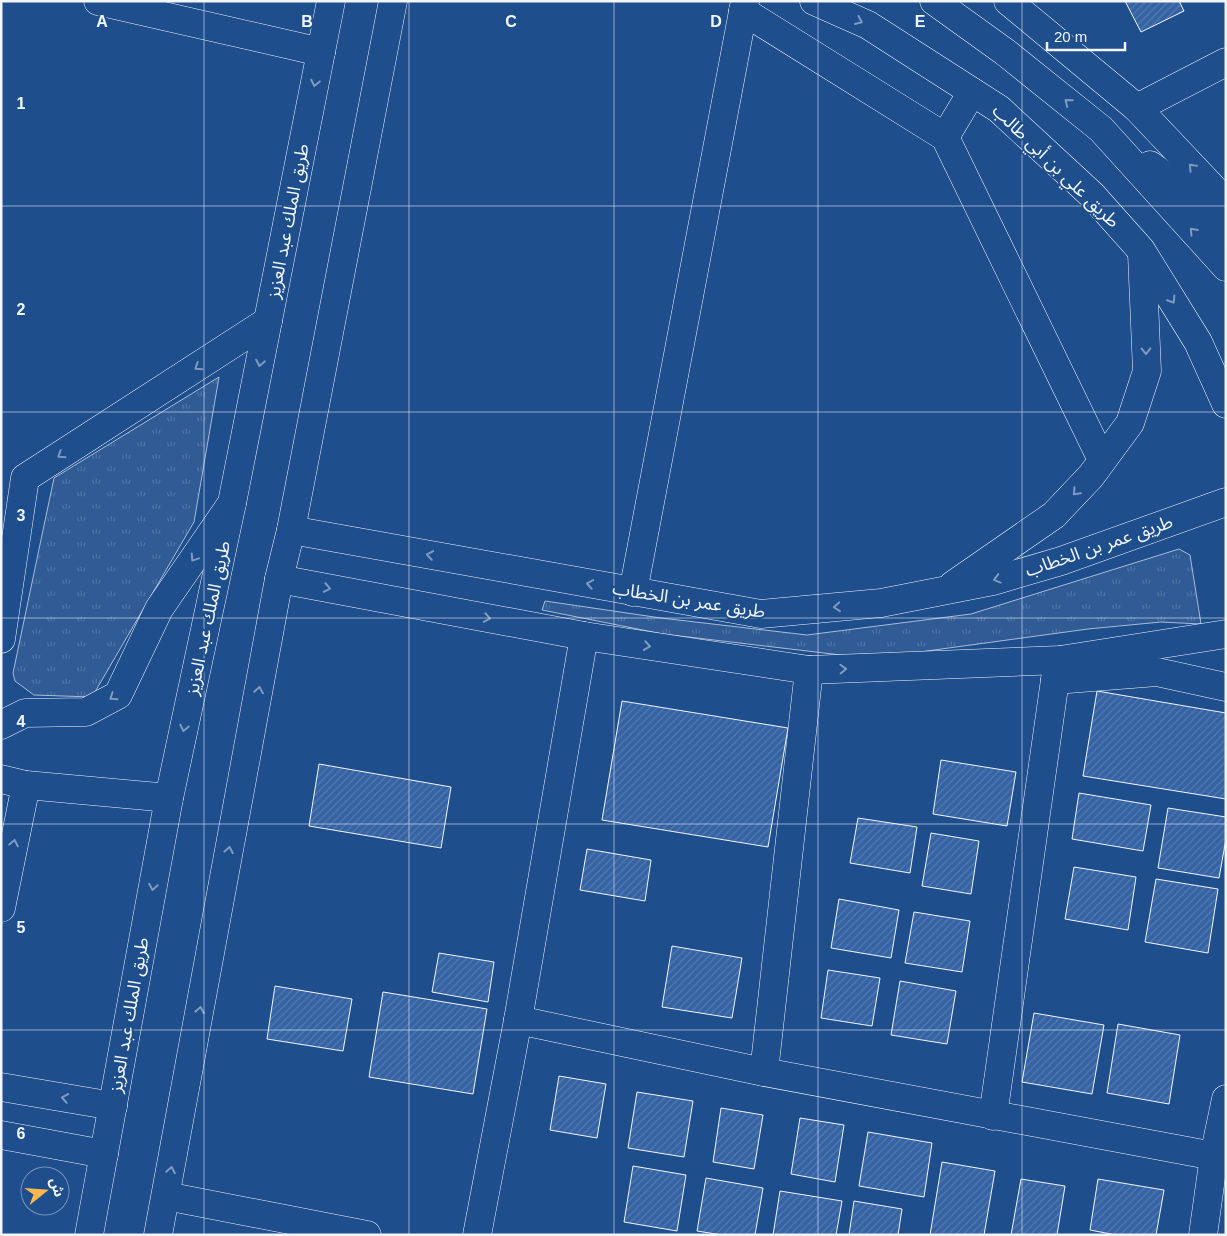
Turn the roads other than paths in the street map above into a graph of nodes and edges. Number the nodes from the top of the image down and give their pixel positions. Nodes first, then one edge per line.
1 (98, 1) edge
2 (331, 1) edge
3 (408, 1) edge
4 (814, 1) edge
5 (934, 1) edge
6 (744, 6) edge
7 (1021, 6) edge
8 (391, 12) edge
9 (321, 52) junction
10 (1226, 62) edge
11 (972, 92) junction
12 (1136, 108) junction
13 (1101, 129) junction
14 (945, 137) junction
15 (1226, 202) edge
16 (1226, 231) edge
17 (1142, 250) junction
18 (1226, 267) edge
19 (268, 321) junction
20 (1226, 404) edge
21 (1102, 460) junction
22 (1226, 502) edge
23 (232, 503) junction
24 (291, 530) junction
25 (280, 578) junction
26 (945, 590) junction
27 (633, 592) junction
28 (1226, 634) edge
29 (584, 636) junction
30 (1, 639) edge
31 (809, 670) junction
32 (1057, 670) junction
33 (1226, 687) edge
34 (1, 725) edge
35 (14, 782) edge
36 (169, 798) junction
37 (1, 908) edge
38 (518, 1020) junction
39 (764, 1072) junction
40 (1, 1087) edge
41 (1226, 1099) edge
42 (113, 1106) junction
43 (994, 1116) junction
44 (1, 1135) edge
45 (104, 1154) junction
46 (1214, 1156) junction
47 (166, 1196) junction
48 (89, 1235) edge
49 (158, 1235) edge
50 (367, 1235) edge
51 (477, 1235) edge
52 (1203, 1235) edge

1 - 9 main road
2 - 9 main road, طريق الملك عبد العزيز
3 - 8 main road
4 -> 11 main road, طريق علي بن أبي طالب
13 -> 5 main road
6 - 14 main road
6 - 27 main road
7 - 12 main road
8 - 24 main road
9 -> 19 main road, طريق الملك عبد العزيز
10 - 12 main road
11 - 14 main road
11 - 17 main road, طريق علي بن أبي طالب
15 -> 12 main road
13 - 16 main road
18 -> 13 main road
14 - 21 main road
17 -> 20 main road, طريق علي بن أبي طالب
17 -> 21 main road
19 -> 23 main road, طريق الملك عبد العزيز
19 -> 30 main road
21 -> 26 main road
22 -> 26 main road, طريق عمر بن الخطاب
23 -> 34 main road
23 -> 36 main road, طريق الملك عبد العزيز
24 - 25 main road
27 -> 24 main road, طريق عمر بن الخطاب
25 -> 29 main road
47 -> 25 main road
26 -> 27 main road, طريق عمر بن الخطاب
28 - 32 main road
29 -> 31 main road
29 - 38 main road
31 -> 32 main road
31 - 39 main road
32 - 33 main road
32 - 43 main road
35 - 36 main road
37 -> 35 main road
36 -> 42 main road, طريق الملك عبد العزيز
38 - 39 main road
38 - 51 main road
39 - 43 main road
42 -> 40 main road
41 - 46 main road
42 - 45 main road, طريق الملك عبد العزيز
43 - 46 main road
44 - 45 main road
45 - 48 main road, طريق الملك عبد العزيز
46 - 52 main road
47 - 49 main road
47 - 50 main road

